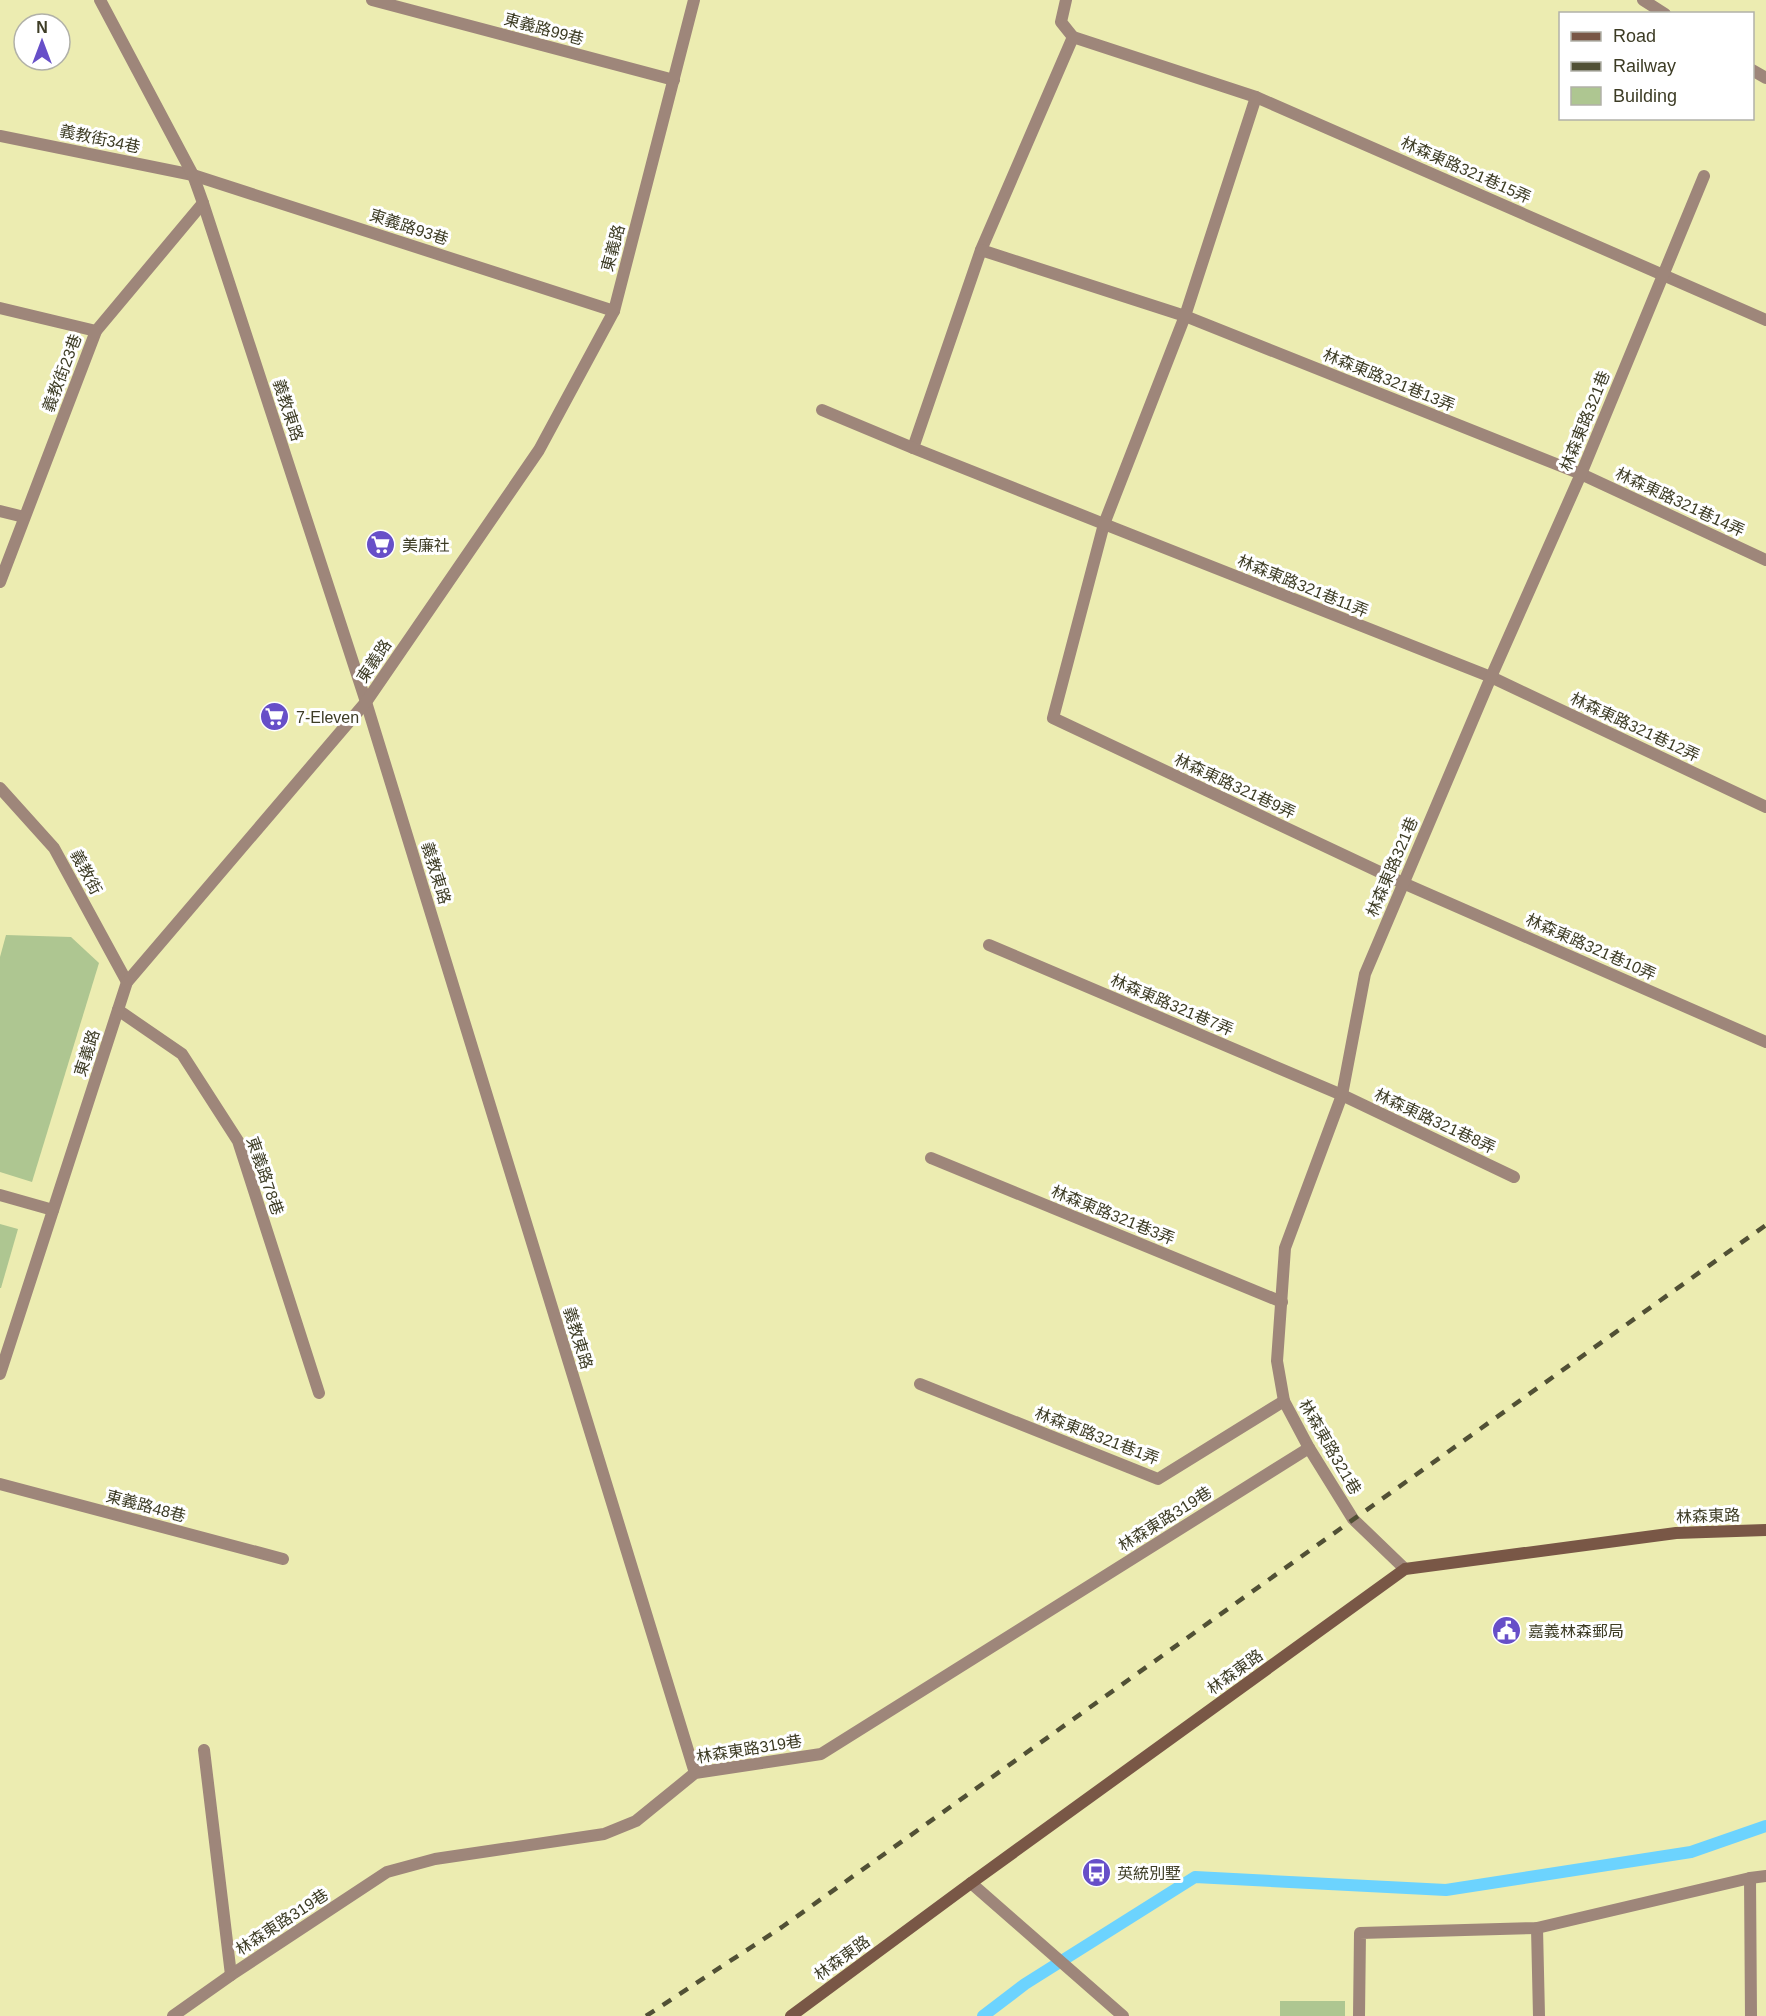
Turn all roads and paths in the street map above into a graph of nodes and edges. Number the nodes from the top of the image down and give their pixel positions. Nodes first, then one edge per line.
1 (100, 0) edge
2 (372, 0) edge
3 (694, 0) edge
4 (1066, 0) edge
5 (1643, 0) edge
6 (1662, 12) edge
7 (1073, 37) junction
8 (674, 80) junction
9 (1256, 97) junction
10 (0, 136) edge
11 (193, 175) junction
12 (1704, 176) dead end
13 (203, 203) junction
14 (981, 250) junction
15 (1663, 274) junction
16 (0, 308) edge
17 (614, 311) junction
18 (1185, 316) junction
19 (1766, 320) edge
20 (96, 331) junction
21 (822, 410) dead end
22 (913, 448) junction
23 (1581, 474) junction
24 (0, 511) edge
25 (24, 517) junction
26 (1104, 525) junction
27 (1766, 560) edge
28 (0, 582) edge
29 (1491, 677) junction
30 (366, 702) junction
31 (0, 788) edge
32 (1766, 807) edge
33 (1403, 883) junction
34 (989, 945) dead end
35 (127, 982) junction
36 (118, 1010) junction
37 (1766, 1042) edge
38 (1342, 1095) junction
39 (931, 1158) dead end
40 (1514, 1177) dead end
41 (0, 1195) edge
42 (53, 1210) junction
43 (1282, 1302) junction
44 (0, 1374) edge
45 (920, 1384) dead end
46 (319, 1393) dead end
47 (1284, 1401) junction
48 (1309, 1448) junction
49 (0, 1484) edge
50 (1766, 1530) edge
51 (283, 1559) dead end
52 (1405, 1569) junction
53 (204, 1750) dead end
54 (694, 1773) junction
55 (1766, 1876) edge
56 (1750, 1878) junction
57 (971, 1883) junction
58 (1537, 1928) junction
59 (231, 1976) junction
60 (173, 2016) edge
61 (791, 2016) edge
62 (1122, 2016) edge
63 (1359, 2016) edge
64 (1539, 2016) edge
65 (1751, 2016) edge

1 - 11 street, 義教東路
2 - 8 street, 東義路99巷
3 - 8 street, 東義路
4 - 7 street
5 - 6 street
7 - 9 street, 林森東路321巷15弄
7 - 14 street
8 - 17 street, 東義路
9 - 15 street, 林森東路321巷15弄
9 - 18 street
10 - 11 street, 義教街34巷
11 - 13 street, 義教東路
11 - 17 street, 東義路93巷
12 - 15 street, 林森東路321巷
13 - 20 street, 義教街23巷
13 - 30 street, 義教東路
14 - 18 street, 林森東路321巷13弄
14 - 22 street
15 - 19 street, 林森東路321巷15弄
15 - 23 street, 林森東路321巷
16 - 20 street
17 - 30 street, 東義路
18 - 23 street, 林森東路321巷13弄
18 - 26 street
20 - 25 street, 義教街23巷
21 - 22 street, 林森東路321巷11弄
22 - 26 street, 林森東路321巷11弄
23 - 27 street, 林森東路321巷14弄
23 - 29 street, 林森東路321巷
24 - 25 street
25 - 28 street, 義教街23巷
26 - 29 street, 林森東路321巷11弄
26 - 33 street, 林森東路321巷9弄
29 - 32 street, 林森東路321巷12弄
29 - 33 street, 林森東路321巷
30 - 35 street, 東義路
30 - 54 street, 義教東路
31 - 35 street, 義教街
33 - 37 street, 林森東路321巷10弄
33 - 38 street, 林森東路321巷
34 - 38 street, 林森東路321巷7弄
35 - 36 street, 東義路
36 - 42 street, 東義路
36 - 46 street, 東義路78巷
38 - 40 street, 林森東路321巷8弄
38 - 43 street, 林森東路321巷
39 - 43 street, 林森東路321巷3弄
41 - 42 street
42 - 44 street, 東義路
43 - 47 street, 林森東路321巷
45 - 47 street, 林森東路321巷1弄
47 - 48 street, 林森東路321巷
48 - 52 street, 林森東路321巷
48 - 54 street, 林森東路319巷
49 - 51 street, 東義路48巷
50 - 52 main road, 林森東路
52 - 57 main road, 林森東路
53 - 59 street
54 - 59 street, 林森東路319巷
55 - 56 street
56 - 58 street
56 - 65 street
57 - 61 main road, 林森東路
57 - 62 street
58 - 63 street
58 - 64 street
59 - 60 street, 林森東路319巷

